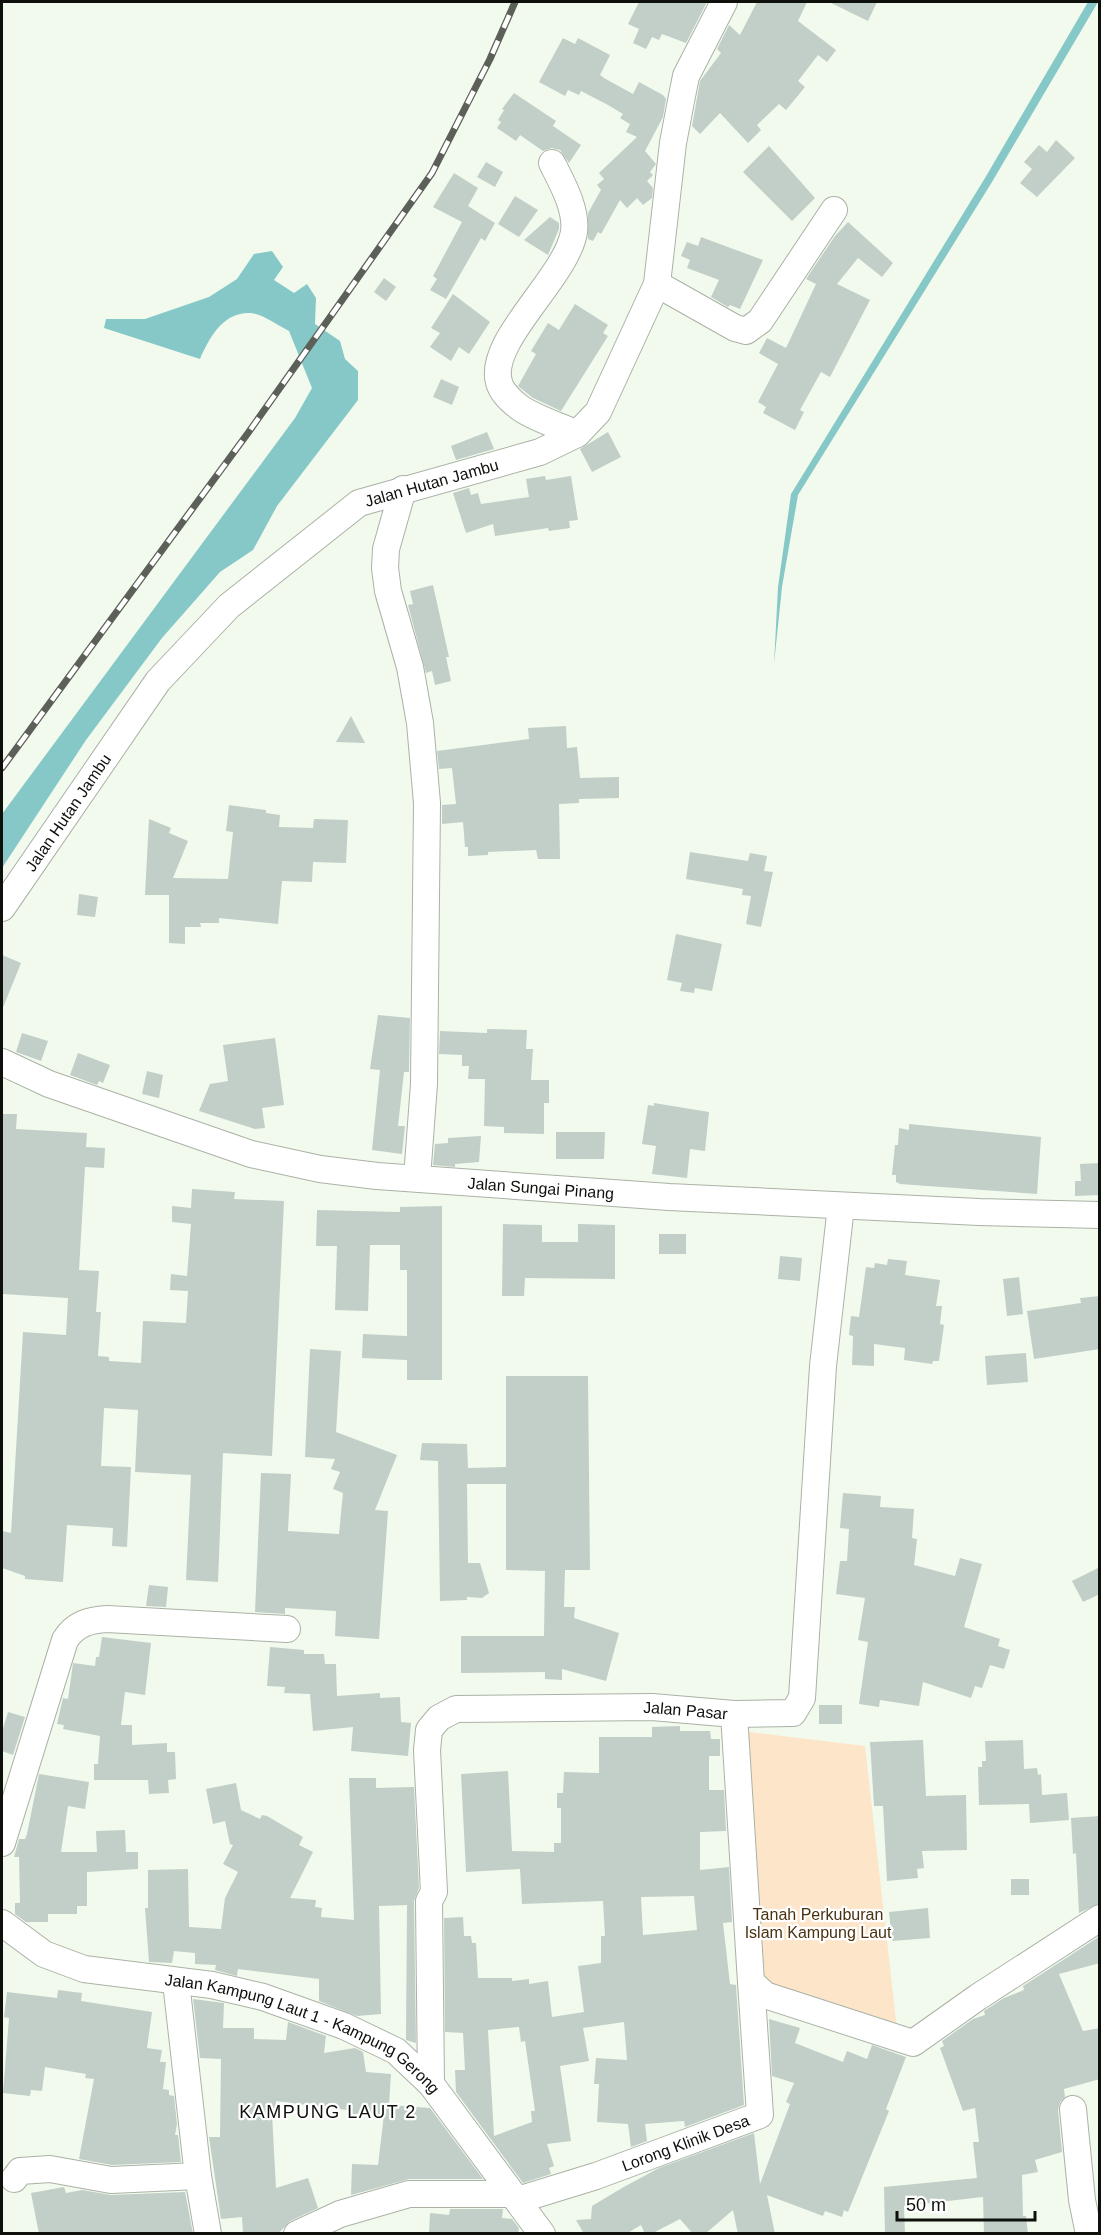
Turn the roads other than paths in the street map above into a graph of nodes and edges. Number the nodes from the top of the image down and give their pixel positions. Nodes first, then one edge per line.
1 (724, 2) edge
2 (552, 163) dead end
3 (834, 210) dead end
4 (657, 284) junction
5 (577, 434) junction
6 (403, 489) junction
7 (2, 908) edge
8 (2, 1062) edge
9 (417, 1178) junction
10 (841, 1206) junction
11 (1100, 1215) edge
12 (287, 1629) dead end
13 (734, 1714) junction
14 (2, 1843) edge
15 (1100, 1918) edge
16 (2, 1923) edge
17 (176, 1982) junction
18 (751, 1982) junction
19 (431, 2084) junction
20 (1073, 2109) dead end
21 (198, 2176) junction
22 (14, 2179) dead end
23 (515, 2197) junction
24 (208, 2234) edge
25 (297, 2234) edge
26 (542, 2234) edge
27 (1089, 2234) edge

1 - 4 street, Jalan Hutan Jambu
2 - 5 street
3 - 4 street
4 - 5 street, Jalan Hutan Jambu
5 - 6 street, Jalan Hutan Jambu
6 - 7 street, Jalan Hutan Jambu
6 - 9 street
8 - 9 street, Jalan Sungai Pinang
9 - 10 street, Jalan Sungai Pinang
10 - 11 street, Jalan Sungai Pinang
10 - 13 street, Jalan Pasar
12 - 14 street
13 - 18 street
13 - 19 street, Jalan Pasar
15 - 18 street
16 - 17 street, Jalan Kampung Laut 1 - Kampung Gerong
17 - 19 street, Jalan Kampung Laut 1 - Kampung Gerong
17 - 21 street
18 - 23 street, Lorong Klinik Desa
19 - 23 street, Jalan Kampung Laut 1 - Kampung Gerong
20 - 27 street
21 - 22 street
21 - 24 street
23 - 25 street
23 - 26 street, Jalan Kampung Laut 1 - Kampung Gerong

